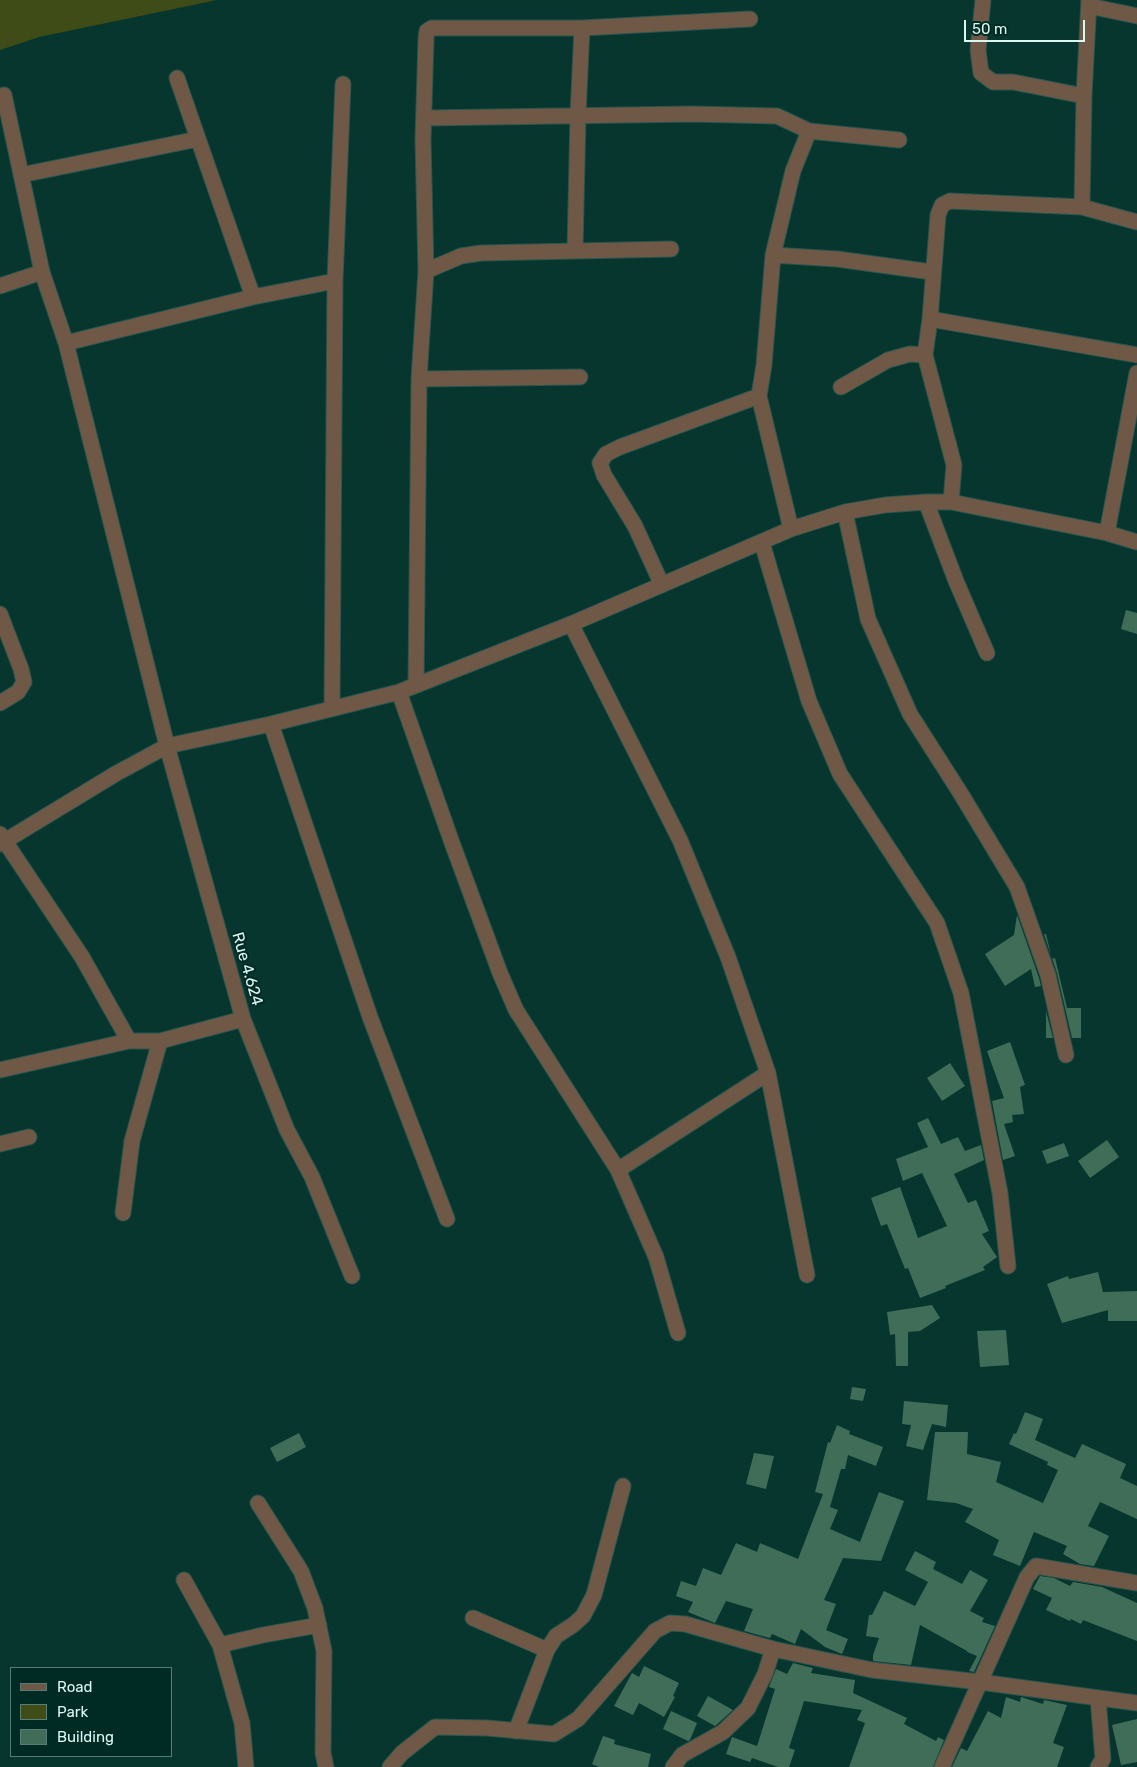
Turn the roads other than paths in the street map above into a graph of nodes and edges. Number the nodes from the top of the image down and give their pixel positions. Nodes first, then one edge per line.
1 (983, 0) edge
2 (1089, 3) edge
3 (1137, 16) edge
4 (750, 19) dead end
5 (582, 28) junction
6 (177, 78) dead end
7 (343, 84) dead end
8 (4, 96) dead end
9 (1084, 96) junction
10 (578, 115) junction
11 (424, 118) junction
12 (809, 131) junction
13 (198, 139) junction
14 (899, 140) dead end
15 (21, 175) junction
16 (1082, 208) junction
17 (1137, 222) edge
18 (671, 249) dead end
19 (575, 251) junction
20 (773, 255) junction
21 (426, 271) junction
22 (42, 272) junction
23 (932, 272) junction
24 (335, 281) junction
25 (0, 286) edge
26 (253, 297) junction
27 (930, 318) junction
28 (66, 343) junction
29 (925, 355) junction
30 (1137, 355) edge
31 (1137, 373) edge
32 (580, 377) dead end
33 (419, 379) junction
34 (841, 387) dead end
35 (759, 396) junction
36 (926, 502) junction
37 (951, 502) junction
38 (845, 512) junction
39 (791, 529) junction
40 (1107, 533) junction
41 (1137, 542) edge
42 (762, 543) junction
43 (662, 585) junction
44 (0, 614) edge
45 (571, 624) junction
46 (987, 653) dead end
47 (416, 685) junction
48 (399, 692) junction
49 (0, 703) edge
50 (332, 709) junction
51 (271, 724) junction
52 (167, 746) junction
53 (2, 840) edge
54 (243, 1019) junction
55 (129, 1041) junction
56 (160, 1041) junction
57 (1066, 1055) dead end
58 (0, 1070) edge
59 (768, 1073) junction
60 (29, 1137) dead end
61 (0, 1144) edge
62 (618, 1170) junction
63 (122, 1213) dead end
64 (447, 1218) dead end
65 (1008, 1266) dead end
66 (807, 1275) dead end
67 (352, 1276) dead end
68 (678, 1333) dead end
69 (623, 1486) dead end
70 (258, 1502) dead end
71 (184, 1580) dead end
72 (1137, 1583) edge
73 (473, 1618) dead end
74 (319, 1625) junction
75 (220, 1645) junction
76 (773, 1649) junction
77 (547, 1650) junction
78 (980, 1682) junction
79 (1098, 1698) junction
80 (1137, 1703) edge
81 (516, 1731) junction
82 (1103, 1764) edge
83 (246, 1767) edge
84 (326, 1767) edge
85 (390, 1767) edge
86 (672, 1767) edge
87 (942, 1767) edge

1 - 9 street
2 - 3 street
2 - 9 street
4 - 5 street
5 - 10 street
5 - 11 street
6 - 13 street
7 - 24 street
8 - 15 street, Rue 4.624
9 - 16 street
10 - 11 street
10 - 12 street
10 - 19 street
11 - 21 street
12 - 14 street
12 - 20 street
13 - 15 street
13 - 26 street
15 - 22 street, Rue 4.624
16 - 17 street
16 - 23 street
18 - 19 street
19 - 21 street
20 - 23 street
20 - 35 street
21 - 33 street
22 - 25 street
22 - 28 street, Rue 4.624
23 - 27 street
24 - 26 street
24 - 50 street
26 - 28 street
27 - 29 street
27 - 30 street
28 - 52 street, Rue 4.624
29 - 34 street
29 - 37 street
31 - 40 street
32 - 33 street
33 - 47 street
35 - 39 street
35 - 43 street
36 - 37 street
36 - 38 street
36 - 46 street
37 - 40 street
38 - 39 street
38 - 57 street
39 - 42 street
40 - 41 street
42 - 43 street
42 - 65 street
43 - 45 street
44 - 49 street
45 - 47 street
45 - 59 street
47 - 48 street
48 - 50 street
48 - 62 street
50 - 51 street
51 - 52 street
51 - 64 street
52 - 53 street
52 - 54 street, Rue 4.624
53 - 55 street
54 - 56 street, Rue 4.624
54 - 67 street
55 - 56 street, Rue 4.624
55 - 58 street, Rue 4.624
56 - 63 street
59 - 62 street
59 - 66 street
60 - 61 street
62 - 68 street
69 - 77 street
70 - 74 street
71 - 75 street
72 - 78 street
73 - 77 street
74 - 75 street
74 - 84 street
75 - 83 street
76 - 78 street
76 - 81 street
76 - 86 street
77 - 81 street
78 - 79 street
78 - 87 street
79 - 80 street
79 - 82 street
81 - 85 street

